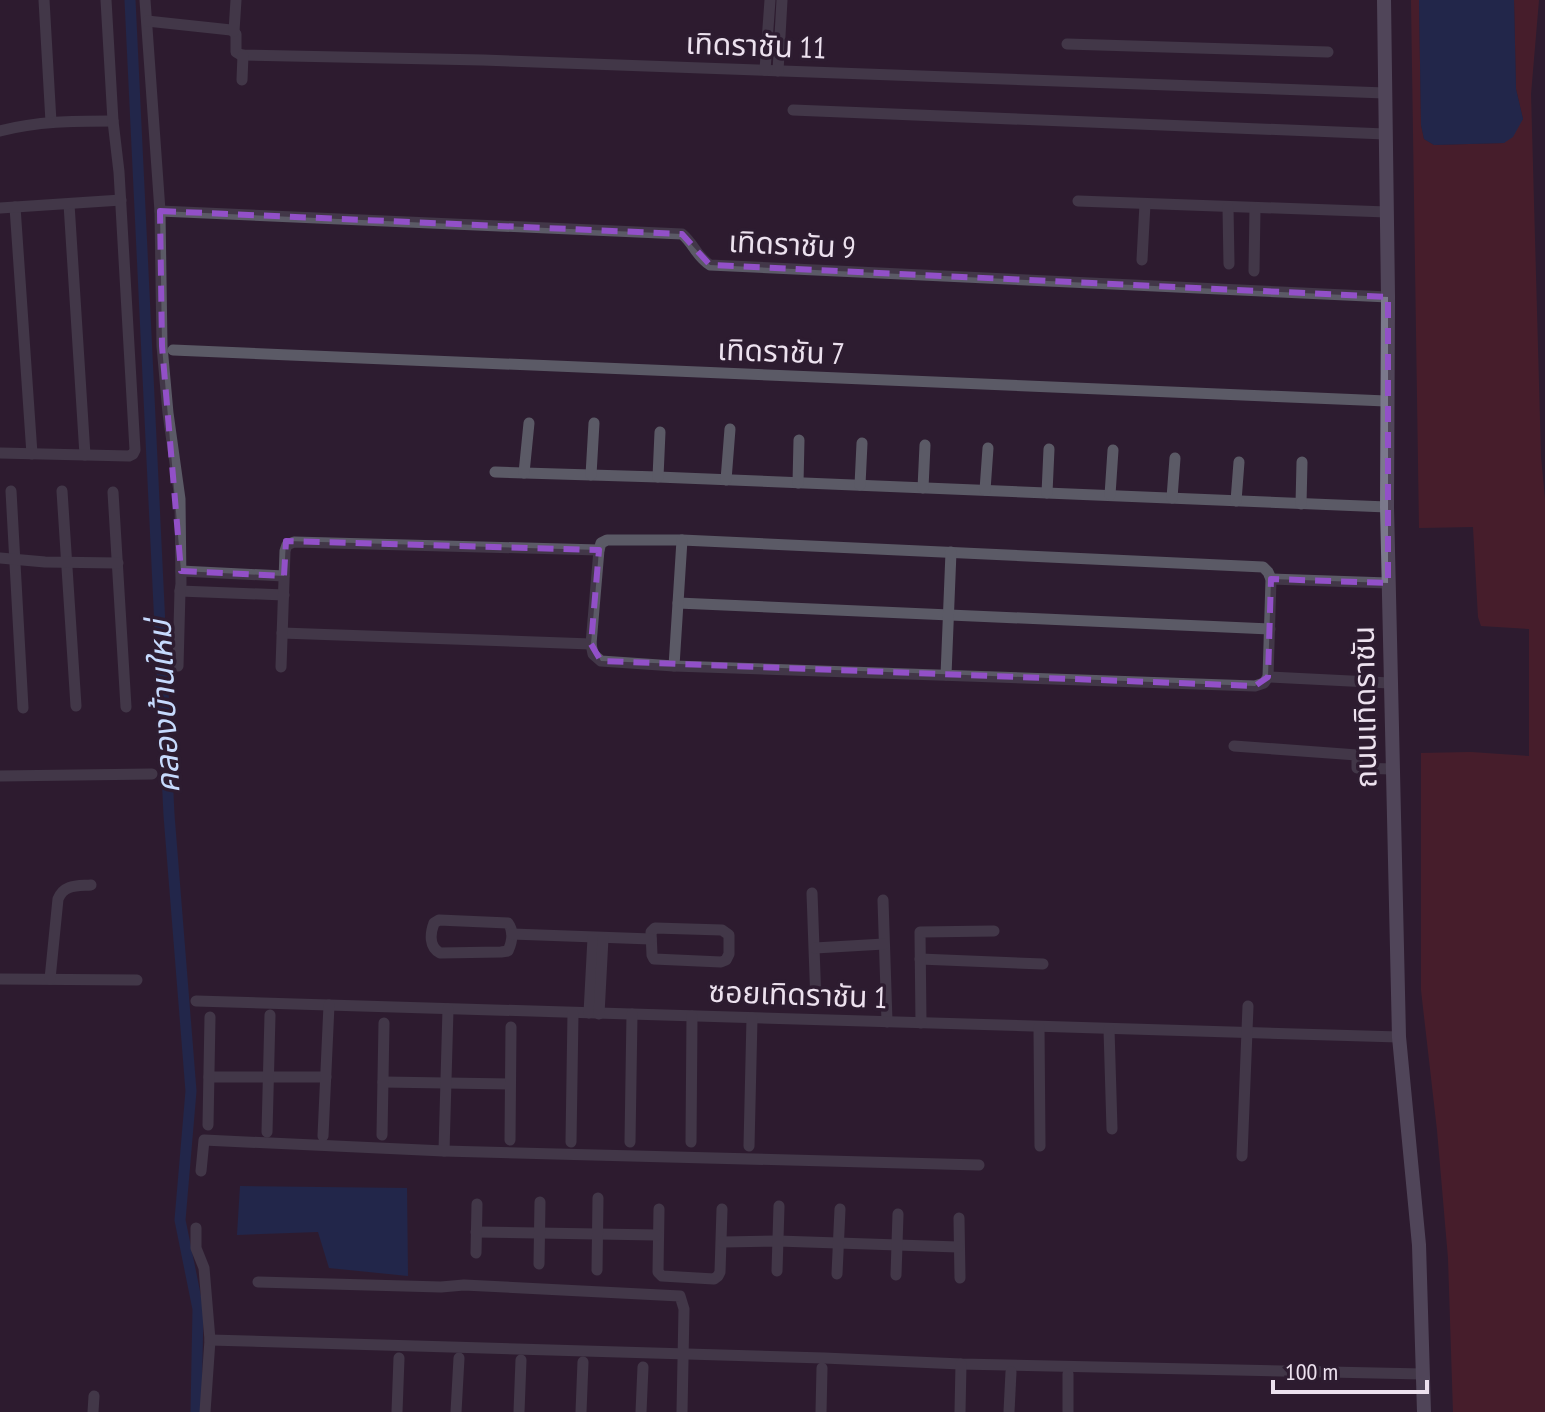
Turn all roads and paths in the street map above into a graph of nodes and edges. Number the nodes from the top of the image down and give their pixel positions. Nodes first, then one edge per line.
1 (44, 0) edge
2 (106, 0) edge
3 (145, 0) edge
4 (236, 0) edge
5 (770, 0) edge
6 (782, 0) edge
7 (1384, 0) edge
8 (147, 21) junction
9 (234, 31) junction
10 (1067, 44) dead end
11 (1328, 52) dead end
12 (243, 55) junction
13 (771, 70) junction
14 (242, 80) dead end
15 (1385, 93) junction
16 (793, 110) dead end
17 (113, 121) junction
18 (51, 122) junction
19 (0, 131) edge
20 (1385, 134) junction
21 (121, 200) junction
22 (1078, 201) dead end
23 (69, 204) junction
24 (1145, 204) junction
25 (15, 207) junction
26 (1228, 207) junction
27 (0, 208) edge
28 (1255, 208) junction
29 (160, 211) junction
30 (1387, 212) junction
31 (1142, 260) dead end
32 (1229, 264) dead end
33 (1254, 271) dead end
34 (1388, 297) junction
35 (173, 350) dead end
36 (1386, 401) junction
37 (529, 423) dead end
38 (594, 423) dead end
39 (730, 429) dead end
40 (660, 432) dead end
41 (799, 440) dead end
42 (862, 443) dead end
43 (925, 445) dead end
44 (988, 448) dead end
45 (1049, 449) dead end
46 (1113, 450) dead end
47 (0, 453) edge
48 (32, 454) junction
49 (85, 455) junction
50 (1175, 458) dead end
51 (1239, 462) dead end
52 (1302, 462) dead end
53 (495, 472) dead end
54 (524, 473) junction
55 (591, 475) junction
56 (658, 477) junction
57 (726, 480) junction
58 (798, 483) junction
59 (860, 485) junction
60 (923, 488) junction
61 (985, 490) junction
62 (11, 491) dead end
63 (62, 491) dead end
64 (113, 492) dead end
65 (1047, 493) junction
66 (1110, 495) junction
67 (1172, 498) junction
68 (1236, 501) junction
69 (1301, 504) junction
70 (1387, 507) junction
71 (682, 540) junction
72 (599, 550) junction
73 (951, 552) junction
74 (0, 558) edge
75 (14, 559) junction
76 (67, 562) junction
77 (118, 563) junction
78 (181, 571) junction
79 (284, 576) junction
80 (1271, 579) junction
81 (1388, 583) junction
82 (180, 591) junction
83 (284, 595) junction
84 (678, 603) junction
85 (948, 615) junction
86 (1270, 629) junction
87 (282, 633) junction
88 (591, 644) junction
89 (178, 666) dead end
90 (674, 666) junction
91 (281, 667) dead end
92 (946, 675) junction
93 (1268, 677) junction
94 (1390, 683) junction
95 (76, 706) dead end
96 (126, 707) dead end
97 (23, 708) dead end
98 (1234, 746) dead end
99 (1392, 769) junction
100 (152, 774) dead end
101 (0, 776) edge
102 (91, 885) dead end
103 (812, 893) dead end
104 (883, 900) dead end
105 (994, 931) dead end
106 (512, 934) junction
107 (598, 938) junction
108 (651, 939) junction
109 (884, 944) junction
110 (815, 948) junction
111 (920, 959) junction
112 (1043, 964) dead end
113 (0, 979) edge
114 (50, 979) junction
115 (137, 980) dead end
116 (196, 1001) dead end
117 (816, 1003) dead end
118 (329, 1005) junction
119 (1248, 1006) dead end
120 (448, 1009) junction
121 (573, 1013) junction
122 (594, 1013) junction
123 (632, 1014) junction
124 (270, 1015) dead end
125 (692, 1016) junction
126 (210, 1017) dead end
127 (752, 1018) junction
128 (887, 1022) junction
129 (384, 1023) dead end
130 (921, 1023) junction
131 (511, 1027) dead end
132 (1039, 1027) junction
133 (1109, 1029) junction
134 (1247, 1033) junction
135 (1399, 1037) junction
136 (269, 1076) junction
137 (209, 1077) junction
138 (326, 1077) junction
139 (383, 1082) junction
140 (447, 1083) junction
141 (510, 1084) junction
142 (208, 1125) dead end
143 (1112, 1129) dead end
144 (267, 1132) dead end
145 (382, 1135) dead end
146 (323, 1136) dead end
147 (510, 1140) dead end
148 (571, 1142) dead end
149 (630, 1142) dead end
150 (691, 1142) dead end
151 (749, 1146) dead end
152 (1040, 1146) dead end
153 (444, 1151) junction
154 (1242, 1156) dead end
155 (979, 1165) dead end
156 (201, 1171) dead end
157 (598, 1198) dead end
158 (540, 1202) dead end
159 (477, 1204) dead end
160 (779, 1206) dead end
161 (659, 1209) dead end
162 (722, 1209) dead end
163 (840, 1209) dead end
164 (898, 1214) dead end
165 (959, 1218) dead end
166 (196, 1228) dead end
167 (476, 1232) junction
168 (540, 1233) junction
169 (597, 1234) junction
170 (657, 1235) junction
171 (778, 1241) junction
172 (722, 1242) junction
173 (838, 1243) junction
174 (896, 1245) junction
175 (958, 1247) junction
176 (476, 1253) dead end
177 (539, 1264) dead end
178 (597, 1270) dead end
179 (777, 1271) dead end
180 (837, 1274) dead end
181 (896, 1275) dead end
182 (682, 1278) junction
183 (960, 1278) dead end
184 (258, 1282) dead end
185 (680, 1296) junction
186 (210, 1340) junction
187 (683, 1355) junction
188 (399, 1358) dead end
189 (459, 1358) dead end
190 (521, 1360) dead end
191 (583, 1362) dead end
192 (961, 1364) junction
193 (643, 1367) dead end
194 (822, 1368) dead end
195 (1011, 1372) dead end
196 (1068, 1374) dead end
197 (1423, 1374) junction
198 (94, 1396) dead end
199 (93, 1412) edge
200 (205, 1412) edge
201 (397, 1412) edge
202 (456, 1412) edge
203 (519, 1412) edge
204 (581, 1412) edge
205 (641, 1412) edge
206 (682, 1412) edge
207 (821, 1412) edge
208 (960, 1412) edge
209 (1009, 1412) edge
210 (1068, 1412) edge
211 (1424, 1412) edge

1 - 18 street
2 - 17 street
3 - 8 street
4 - 9 street
5 - 13 street
6 - 13 street
7 - 15 street, ถนนเทิดราชัน
8 - 9 street
8 - 29 street
9 - 12 street
10 - 11 street
12 - 13 street, เทิดราชัน 11
12 - 14 street
13 - 15 street, เทิดราชัน 11
15 - 20 street, ถนนเทิดราชัน
16 - 20 street
17 - 18 street
17 - 21 street
18 - 19 street
20 - 30 street, ถนนเทิดราชัน
21 - 23 street
21 - 49 street
22 - 24 street
23 - 25 street
23 - 49 street
24 - 26 street
24 - 31 street
25 - 27 street
25 - 48 street
26 - 28 street
26 - 32 street
28 - 30 street
28 - 33 street
29 - 34 street, เทิดราชัน 9
29 - 78 street
30 - 34 street, ถนนเทิดราชัน
34 - 36 street, ถนนเทิดราชัน
35 - 36 street, เทิดราชัน 7
36 - 70 street, ถนนเทิดราชัน
37 - 54 street
38 - 55 street
39 - 57 street
40 - 56 street
41 - 58 street
42 - 59 street
43 - 60 street
44 - 61 street
45 - 65 street
46 - 66 street
47 - 48 street
48 - 49 street
50 - 67 street
51 - 68 street
52 - 69 street
53 - 54 street
54 - 55 street
55 - 56 street
56 - 57 street
57 - 58 street
58 - 59 street
59 - 60 street
60 - 61 street
61 - 65 street
62 - 75 street
63 - 76 street
64 - 77 street
65 - 66 street
66 - 67 street
67 - 68 street
68 - 69 street
69 - 70 street
70 - 81 street, ถนนเทิดราชัน
71 - 72 street
71 - 73 street
71 - 84 street
72 - 79 street
72 - 88 street
73 - 80 street
73 - 85 street
74 - 75 street
75 - 76 street
75 - 97 street
76 - 77 street
76 - 95 street
77 - 96 street
78 - 79 street
78 - 82 street
79 - 83 street
80 - 81 street
80 - 86 street
81 - 94 street, ถนนเทิดราชัน
82 - 83 street
82 - 89 street
83 - 87 street
84 - 85 street
84 - 90 street
85 - 86 street
85 - 92 street
86 - 93 street
87 - 88 street
87 - 91 street
88 - 90 street
90 - 92 street
92 - 93 street
93 - 94 street
94 - 99 street, ถนนเทิดราชัน
98 - 99 street
99 - 135 street, ถนนเทิดราชัน
100 - 101 street
102 - 114 street
103 - 110 street
104 - 109 street
105 - 111 street
106 - 106 street
106 - 107 street
107 - 108 street
107 - 122 street
108 - 108 street
109 - 110 street
109 - 128 street
110 - 117 street
111 - 112 street
111 - 130 street
113 - 114 street
114 - 115 street
116 - 118 street, ซอยเทิดราชัน 1
118 - 120 street, ซอยเทิดราชัน 1
118 - 138 street
119 - 134 street
120 - 121 street, ซอยเทิดราชัน 1
120 - 140 street
121 - 122 street, ซอยเทิดราชัน 1
121 - 148 street
122 - 123 street, ซอยเทิดราชัน 1
123 - 125 street, ซอยเทิดราชัน 1
123 - 149 street
124 - 136 street
125 - 127 street, ซอยเทิดราชัน 1
125 - 150 street
126 - 137 street
127 - 128 street, ซอยเทิดราชัน 1
127 - 151 street
128 - 130 street, ซอยเทิดราชัน 1
129 - 139 street
130 - 132 street, ซอยเทิดราชัน 1
131 - 141 street
132 - 133 street, ซอยเทิดราชัน 1
132 - 152 street
133 - 134 street, ซอยเทิดราชัน 1
133 - 143 street
134 - 135 street, ซอยเทิดราชัน 1
134 - 154 street
135 - 197 street, ถนนเทิดราชัน
136 - 137 street
136 - 138 street
136 - 144 street
137 - 142 street
138 - 146 street
139 - 140 street
139 - 145 street
140 - 141 street
140 - 153 street
141 - 147 street
153 - 155 street
153 - 156 street
157 - 169 street
158 - 168 street
159 - 167 street
160 - 171 street
161 - 170 street
162 - 172 street
163 - 173 street
164 - 174 street
165 - 175 street
166 - 186 street
167 - 168 street
167 - 176 street
168 - 169 street
168 - 177 street
169 - 170 street
169 - 178 street
170 - 182 street
171 - 172 street
171 - 173 street
171 - 179 street
172 - 182 street
173 - 174 street
173 - 180 street
174 - 175 street
174 - 181 street
175 - 183 street
182 - 185 street
184 - 185 street
185 - 187 street
186 - 187 street
186 - 200 street
187 - 192 street
187 - 206 street
188 - 201 street
189 - 202 street
190 - 203 street
191 - 204 street
192 - 197 street
192 - 208 street
193 - 205 street
194 - 207 street
195 - 209 street
196 - 210 street
197 - 211 street, ถนนเทิดราชัน
198 - 199 street

